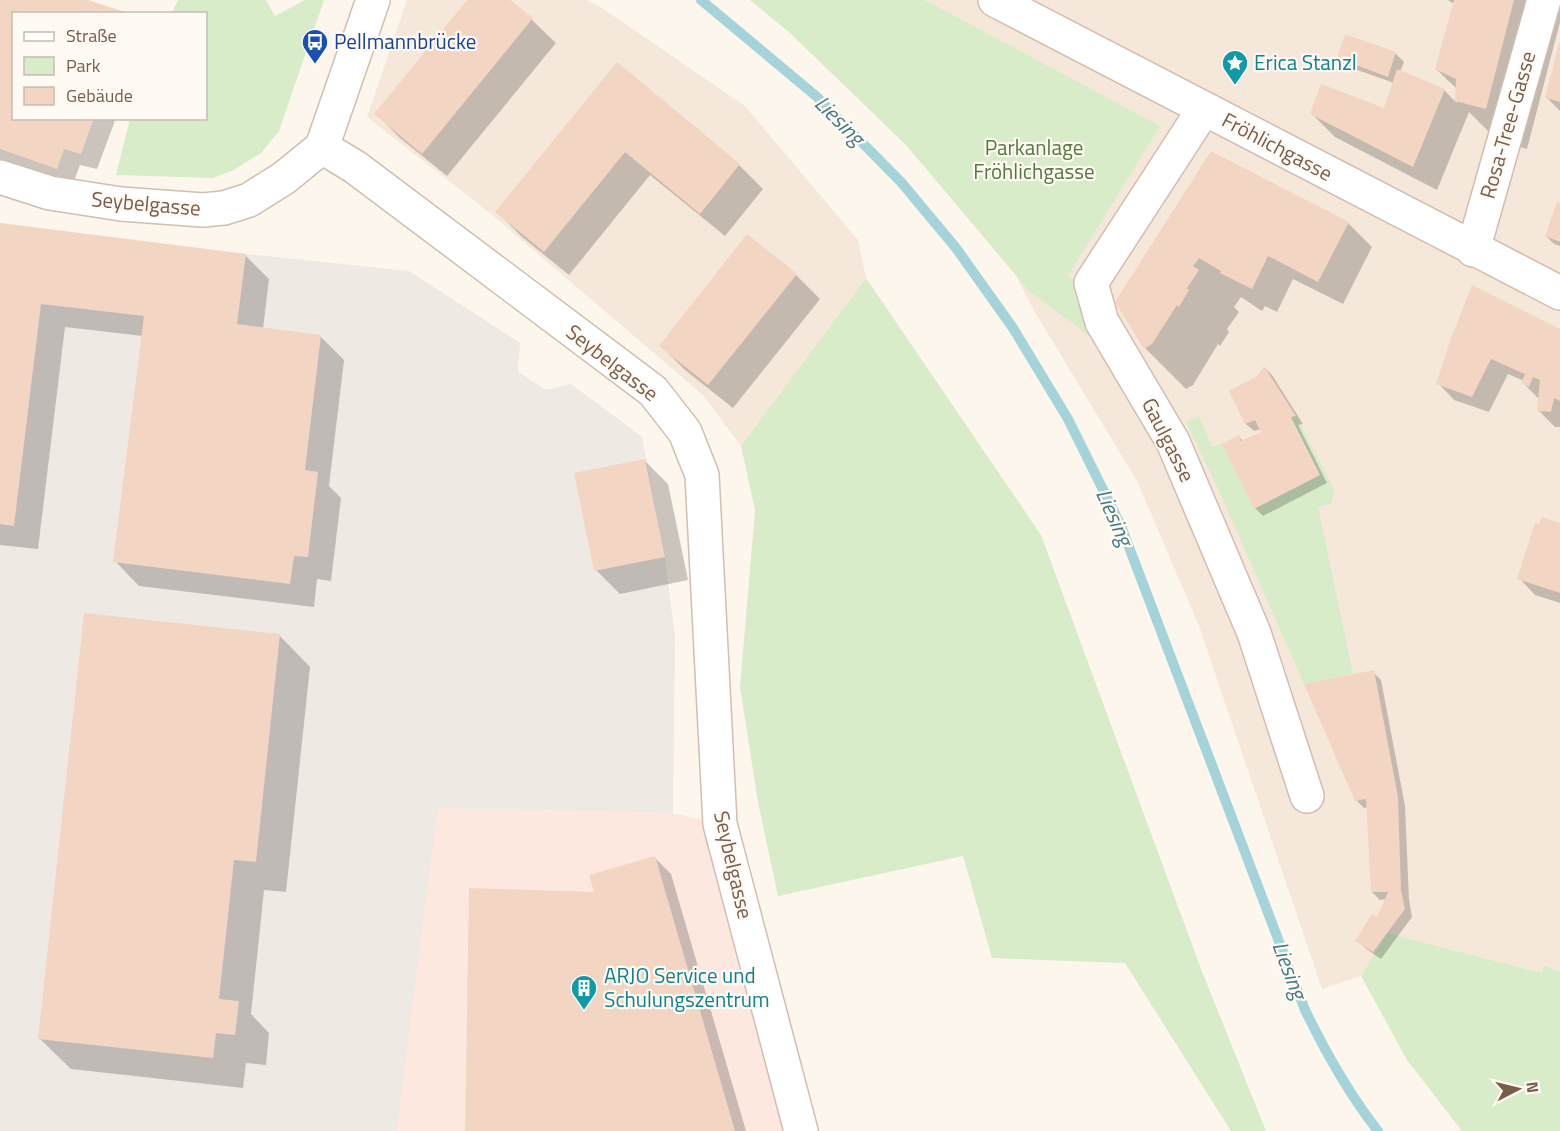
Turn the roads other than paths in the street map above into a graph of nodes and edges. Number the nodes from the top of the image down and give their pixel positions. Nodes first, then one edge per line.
1 (373, 0) edge
2 (995, 0) edge
3 (1544, 0) edge
4 (1204, 109) junction
5 (322, 147) junction
6 (0, 177) edge
7 (1473, 250) junction
8 (1560, 293) edge
9 (1307, 796) dead end
10 (801, 1131) edge

1 - 5 street
2 - 4 street, Fröhlichgasse
3 - 7 street, Rosa-Tree-Gasse
4 - 7 street, Fröhlichgasse
4 - 9 street, Gaulgasse
5 - 6 street, Seybelgasse
5 - 10 street, Seybelgasse
7 - 8 street, Fröhlichgasse

